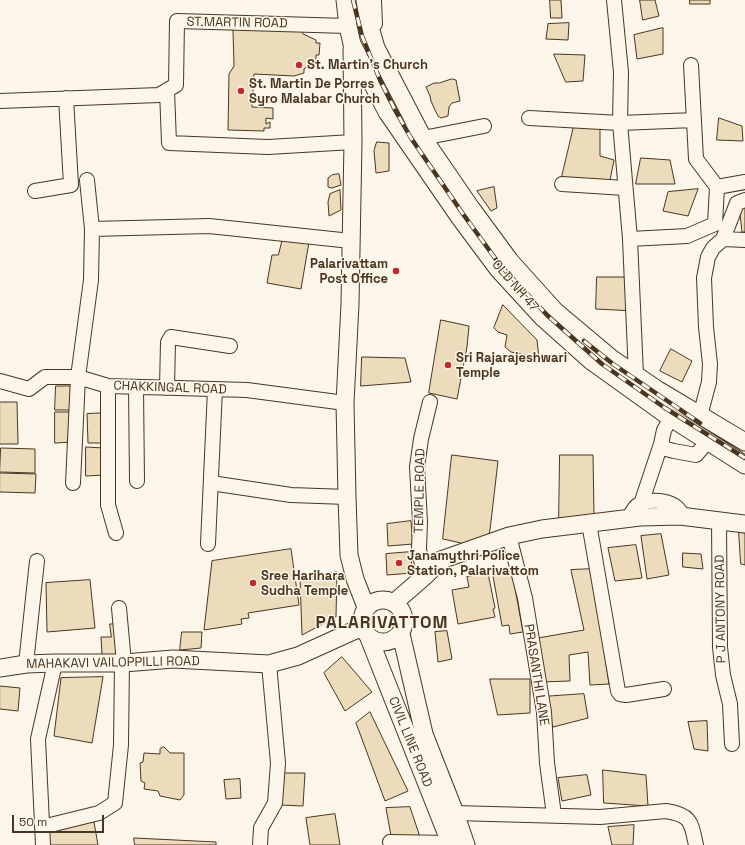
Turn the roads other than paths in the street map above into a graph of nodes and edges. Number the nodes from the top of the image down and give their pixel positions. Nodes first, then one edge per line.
1 (345, 0) edge
2 (365, 0) edge
3 (374, 0) edge
4 (614, 0) edge
5 (348, 26) junction
6 (352, 44) junction
7 (376, 48) junction
8 (691, 65) dead end
9 (167, 90) junction
10 (66, 98) junction
11 (0, 101) edge
12 (529, 118) dead end
13 (694, 120) junction
14 (620, 123) junction
15 (484, 126) dead end
16 (423, 138) junction
17 (353, 142) junction
18 (87, 180) dead end
19 (745, 182) edge
20 (562, 184) dead end
21 (717, 187) junction
22 (625, 188) junction
23 (36, 191) dead end
24 (745, 200) edge
25 (92, 229) junction
26 (630, 239) junction
27 (723, 239) junction
28 (745, 240) edge
29 (351, 241) junction
30 (230, 346) dead end
31 (636, 374) junction
32 (78, 377) junction
33 (0, 381) edge
34 (108, 386) junction
35 (136, 387) junction
36 (167, 388) junction
37 (215, 389) junction
38 (430, 402) dead end
39 (345, 403) junction
40 (700, 416) junction
41 (671, 418) junction
42 (708, 441) junction
43 (745, 442) edge
44 (661, 444) junction
45 (745, 465) edge
46 (137, 480) dead end
47 (73, 483) dead end
48 (210, 483) junction
49 (347, 497) junction
50 (641, 504) junction
51 (682, 517) junction
52 (629, 518) junction
53 (719, 521) junction
54 (589, 523) junction
55 (745, 524) edge
56 (116, 533) dead end
57 (509, 536) junction
58 (208, 544) dead end
59 (37, 561) dead end
60 (420, 580) junction
61 (395, 602) junction
62 (119, 608) dead end
63 (366, 608) junction
64 (366, 632) junction
65 (401, 634) junction
66 (55, 663) junction
67 (123, 663) junction
68 (26, 664) junction
69 (269, 664) junction
70 (0, 668) edge
71 (664, 689) dead end
72 (732, 744) dead end
73 (455, 813) junction
74 (554, 815) junction
75 (42, 826) junction
76 (390, 842) dead end
77 (456, 844) edge
78 (43, 845) edge
79 (260, 845) edge
80 (696, 845) edge

1 - 5 main road, OLD NH 47
2 - 7 main road, OLD NH 47
3 - 7 street
4 - 14 street
5 - 6 main road, OLD NH 47
5 - 9 street, ST.MARTIN ROAD
6 - 17 main road, OLD NH 47
6 - 41 main road, OLD NH 47
7 - 16 main road, OLD NH 47
8 - 13 street
9 - 10 street
9 - 17 street
10 - 11 street
10 - 23 street
12 - 14 street
13 - 14 street
13 - 21 street
14 - 22 street
15 - 16 street
16 - 31 main road, OLD NH 47
17 - 29 main road, OLD NH 47
18 - 25 street
19 - 21 street
20 - 22 street
21 - 26 street
22 - 26 street
24 - 27 street
25 - 29 street
25 - 32 street
26 - 31 street
27 - 28 street
27 - 40 street
29 - 39 main road, OLD NH 47
30 - 36 street
31 - 40 main road, OLD NH 47
32 - 33 street, CHAKKINGAL ROAD
32 - 34 street, CHAKKINGAL ROAD
32 - 47 street
34 - 35 street, CHAKKINGAL ROAD
34 - 56 street
35 - 36 street, CHAKKINGAL ROAD
35 - 46 street
36 - 37 street, CHAKKINGAL ROAD
37 - 39 street, CHAKKINGAL ROAD
37 - 48 street
38 - 60 street, TEMPLE ROAD
39 - 49 main road, OLD NH 47
40 - 43 main road, OLD NH 47
41 - 42 main road, OLD NH 47
41 - 44 street
42 - 44 street
42 - 45 main road, OLD NH 47
44 - 50 street
48 - 49 street
48 - 58 street
49 - 63 main road, OLD NH 47
50 - 51 street
50 - 52 street
51 - 52 main road
51 - 53 main road
52 - 54 main road
53 - 55 main road
53 - 72 street, P J ANTONY ROAD
54 - 57 main road
54 - 71 street
57 - 60 main road
57 - 74 street, PRASANTHI LANE
59 - 68 street
60 - 61 main road
61 - 63 main road
61 - 65 main road
62 - 67 street
63 - 64 main road
64 - 65 main road
64 - 69 main road, MAHAKAVI VAILOPPILLI ROAD
64 - 77 main road, CIVIL LINE ROAD
65 - 73 main road, CIVIL LINE ROAD
66 - 67 main road, MAHAKAVI VAILOPPILLI ROAD
66 - 68 main road, MAHAKAVI VAILOPPILLI ROAD
66 - 75 street
67 - 69 main road, MAHAKAVI VAILOPPILLI ROAD
67 - 75 street
68 - 70 main road, MAHAKAVI VAILOPPILLI ROAD
69 - 79 street
73 - 74 street
73 - 77 main road, CIVIL LINE ROAD
74 - 80 street
75 - 78 street
76 - 77 street

